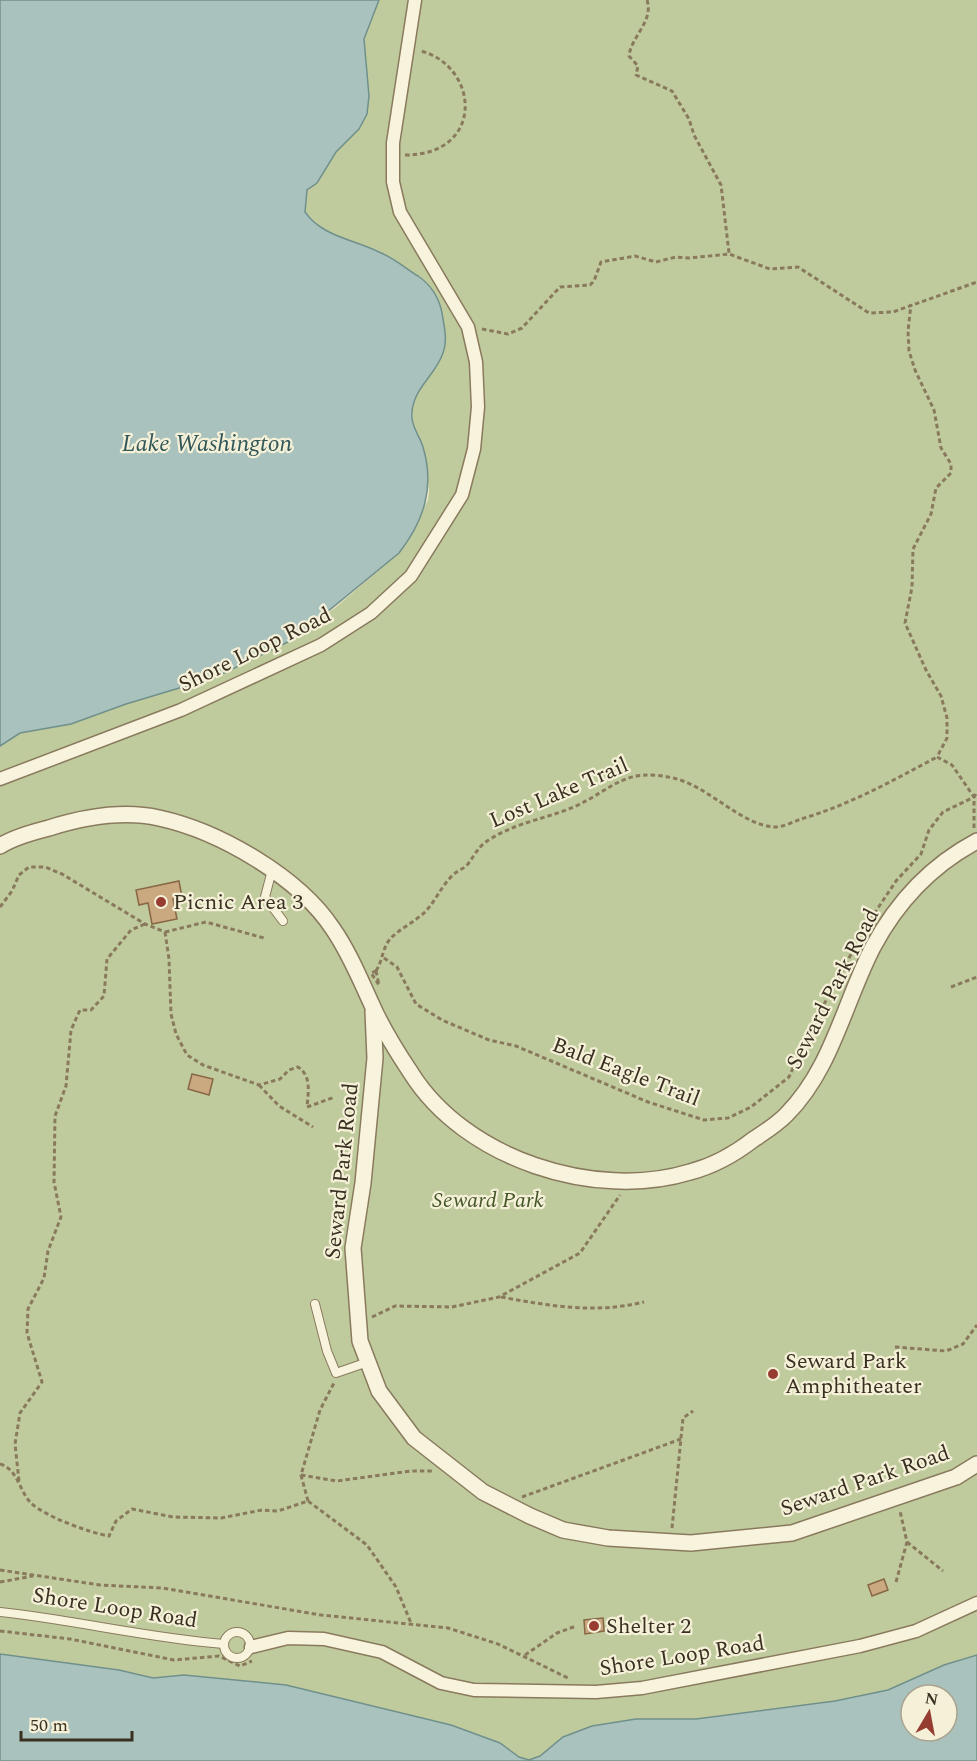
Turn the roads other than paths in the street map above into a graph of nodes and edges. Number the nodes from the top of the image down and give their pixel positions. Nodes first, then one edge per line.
1 (415, 0) edge
2 (0, 779) edge
3 (976, 841) edge
4 (0, 846) edge
5 (272, 870) junction
6 (283, 921) dead end
7 (373, 1008) junction
8 (315, 1304) dead end
9 (368, 1362) junction
10 (977, 1464) edge
11 (977, 1603) edge
12 (0, 1612) edge
13 (224, 1644) junction
14 (256, 1646) junction

1 - 2 street, Shore Loop Road
3 - 7 street, Seward Park Road
4 - 5 street, Seward Park Road
5 - 6 lane
5 - 7 street, Seward Park Road
7 - 9 street, Seward Park Road
8 - 9 lane
9 - 10 street, Seward Park Road
11 - 14 street, Shore Loop Road
12 - 13 lane, Shore Loop Road
13 - 14 lane, Shore Loop Road
13 - 14 lane, Shore Loop Road

